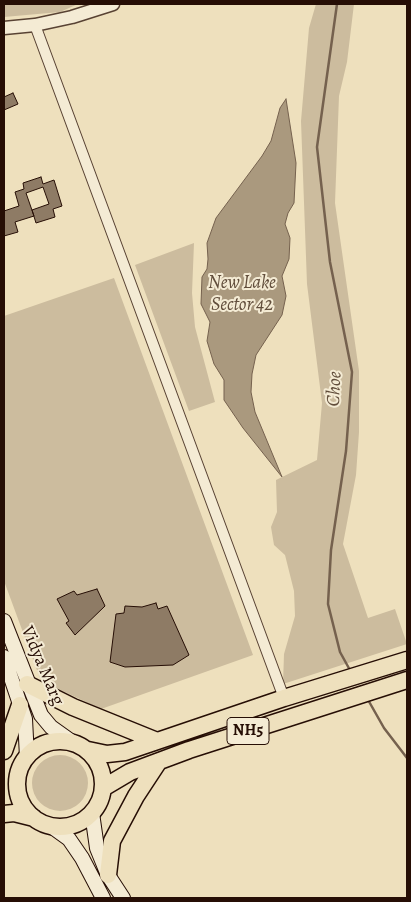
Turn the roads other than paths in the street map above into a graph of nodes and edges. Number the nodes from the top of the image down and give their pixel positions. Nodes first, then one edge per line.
1 (113, 4) edge
2 (35, 25) junction
3 (4, 28) edge
4 (4, 621) edge
5 (4, 657) edge
6 (407, 660) edge
7 (407, 680) edge
8 (27, 684) junction
9 (284, 698) junction
10 (20, 705) junction
11 (72, 742) junction
12 (157, 742) junction
13 (88, 750) junction
14 (4, 751) edge
15 (159, 761) junction
16 (24, 764) junction
17 (4, 782) edge
18 (103, 788) junction
19 (92, 813) junction
20 (4, 814) edge
21 (34, 818) junction
22 (51, 826) junction
23 (108, 874) junction
24 (103, 898) edge
25 (123, 898) edge

1 - 2 street
2 - 3 street
2 - 9 street
4 - 8 main road, Vidya Marg
5 - 10 main road, Vidya Marg
6 - 9 highway, NH5
7 - 15 highway, NH5 / NH5
8 - 11 main road, Vidya Marg
8 - 12 highway
9 - 12 highway, NH5 / NH5
10 - 14 highway
10 - 16 main road, Vidya Marg
11 - 13 highway, NH5
11 - 16 highway, NH5
12 - 13 highway, NH5 / NH5
13 - 18 highway
15 - 18 highway, NH5 / NH5
15 - 23 highway
16 - 17 highway, NH5
16 - 21 highway
18 - 19 highway
19 - 22 highway
19 - 23 main road
20 - 21 highway
21 - 22 highway
22 - 24 main road
23 - 25 main road

